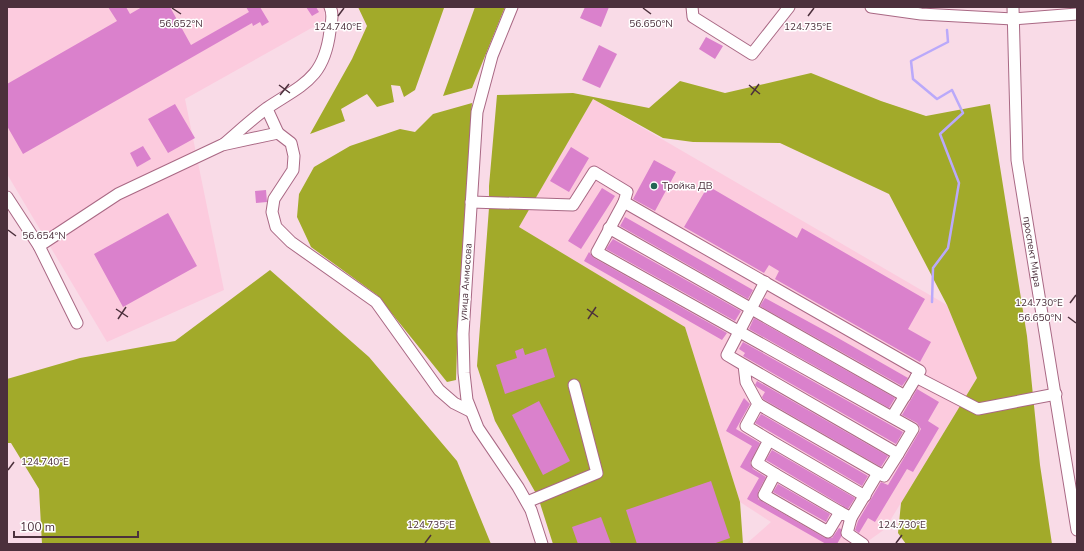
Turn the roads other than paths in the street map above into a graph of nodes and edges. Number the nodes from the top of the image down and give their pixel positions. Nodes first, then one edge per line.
1 (330, 7) edge
2 (512, 7) edge
3 (692, 7) edge
4 (788, 7) edge
5 (871, 7) edge
6 (1013, 7) edge
7 (1077, 14) edge
8 (1014, 18) junction
9 (267, 109) junction
10 (278, 133) junction
11 (222, 145) junction
12 (7, 197) edge
13 (471, 202) junction
14 (624, 202) junction
15 (610, 228) junction
16 (39, 246) junction
17 (765, 282) junction
18 (751, 308) junction
19 (77, 323) dead end
20 (739, 330) junction
21 (744, 365) junction
22 (916, 376) junction
23 (574, 385) dead end
24 (1056, 394) junction
25 (905, 396) junction
26 (758, 404) junction
27 (470, 411) junction
28 (892, 417) junction
29 (769, 440) junction
30 (898, 454) junction
31 (878, 473) junction
32 (775, 474) junction
33 (865, 496) junction
34 (527, 502) junction
35 (840, 512) junction
36 (851, 518) junction
37 (1077, 530) edge
38 (542, 544) edge
39 (863, 544) edge

1 - 9 street
2 - 13 street, улица Аммосова
3 - 4 street
5 - 8 street
6 - 8 street, проспект Мира
7 - 8 street
8 - 24 street, проспект Мира
9 - 10 street
9 - 11 street
10 - 11 street
10 - 27 street
11 - 16 street
12 - 16 street
13 - 14 street
13 - 27 street, улица Аммосова
14 - 15 street
14 - 17 street
15 - 18 street
15 - 20 street
16 - 19 street
17 - 18 street
17 - 22 street
18 - 20 street
18 - 25 street
20 - 21 street
20 - 28 street
21 - 26 street
21 - 30 street
22 - 24 street
22 - 25 street
23 - 34 street
24 - 37 street, проспект Мира
25 - 28 street
26 - 29 street
26 - 31 street
27 - 34 street, улица Аммосова
28 - 30 street
29 - 32 street
29 - 33 street
30 - 31 street
31 - 33 street
32 - 35 street
32 - 35 street
33 - 36 street
34 - 38 street, улица Аммосова
35 - 36 street
36 - 39 street

